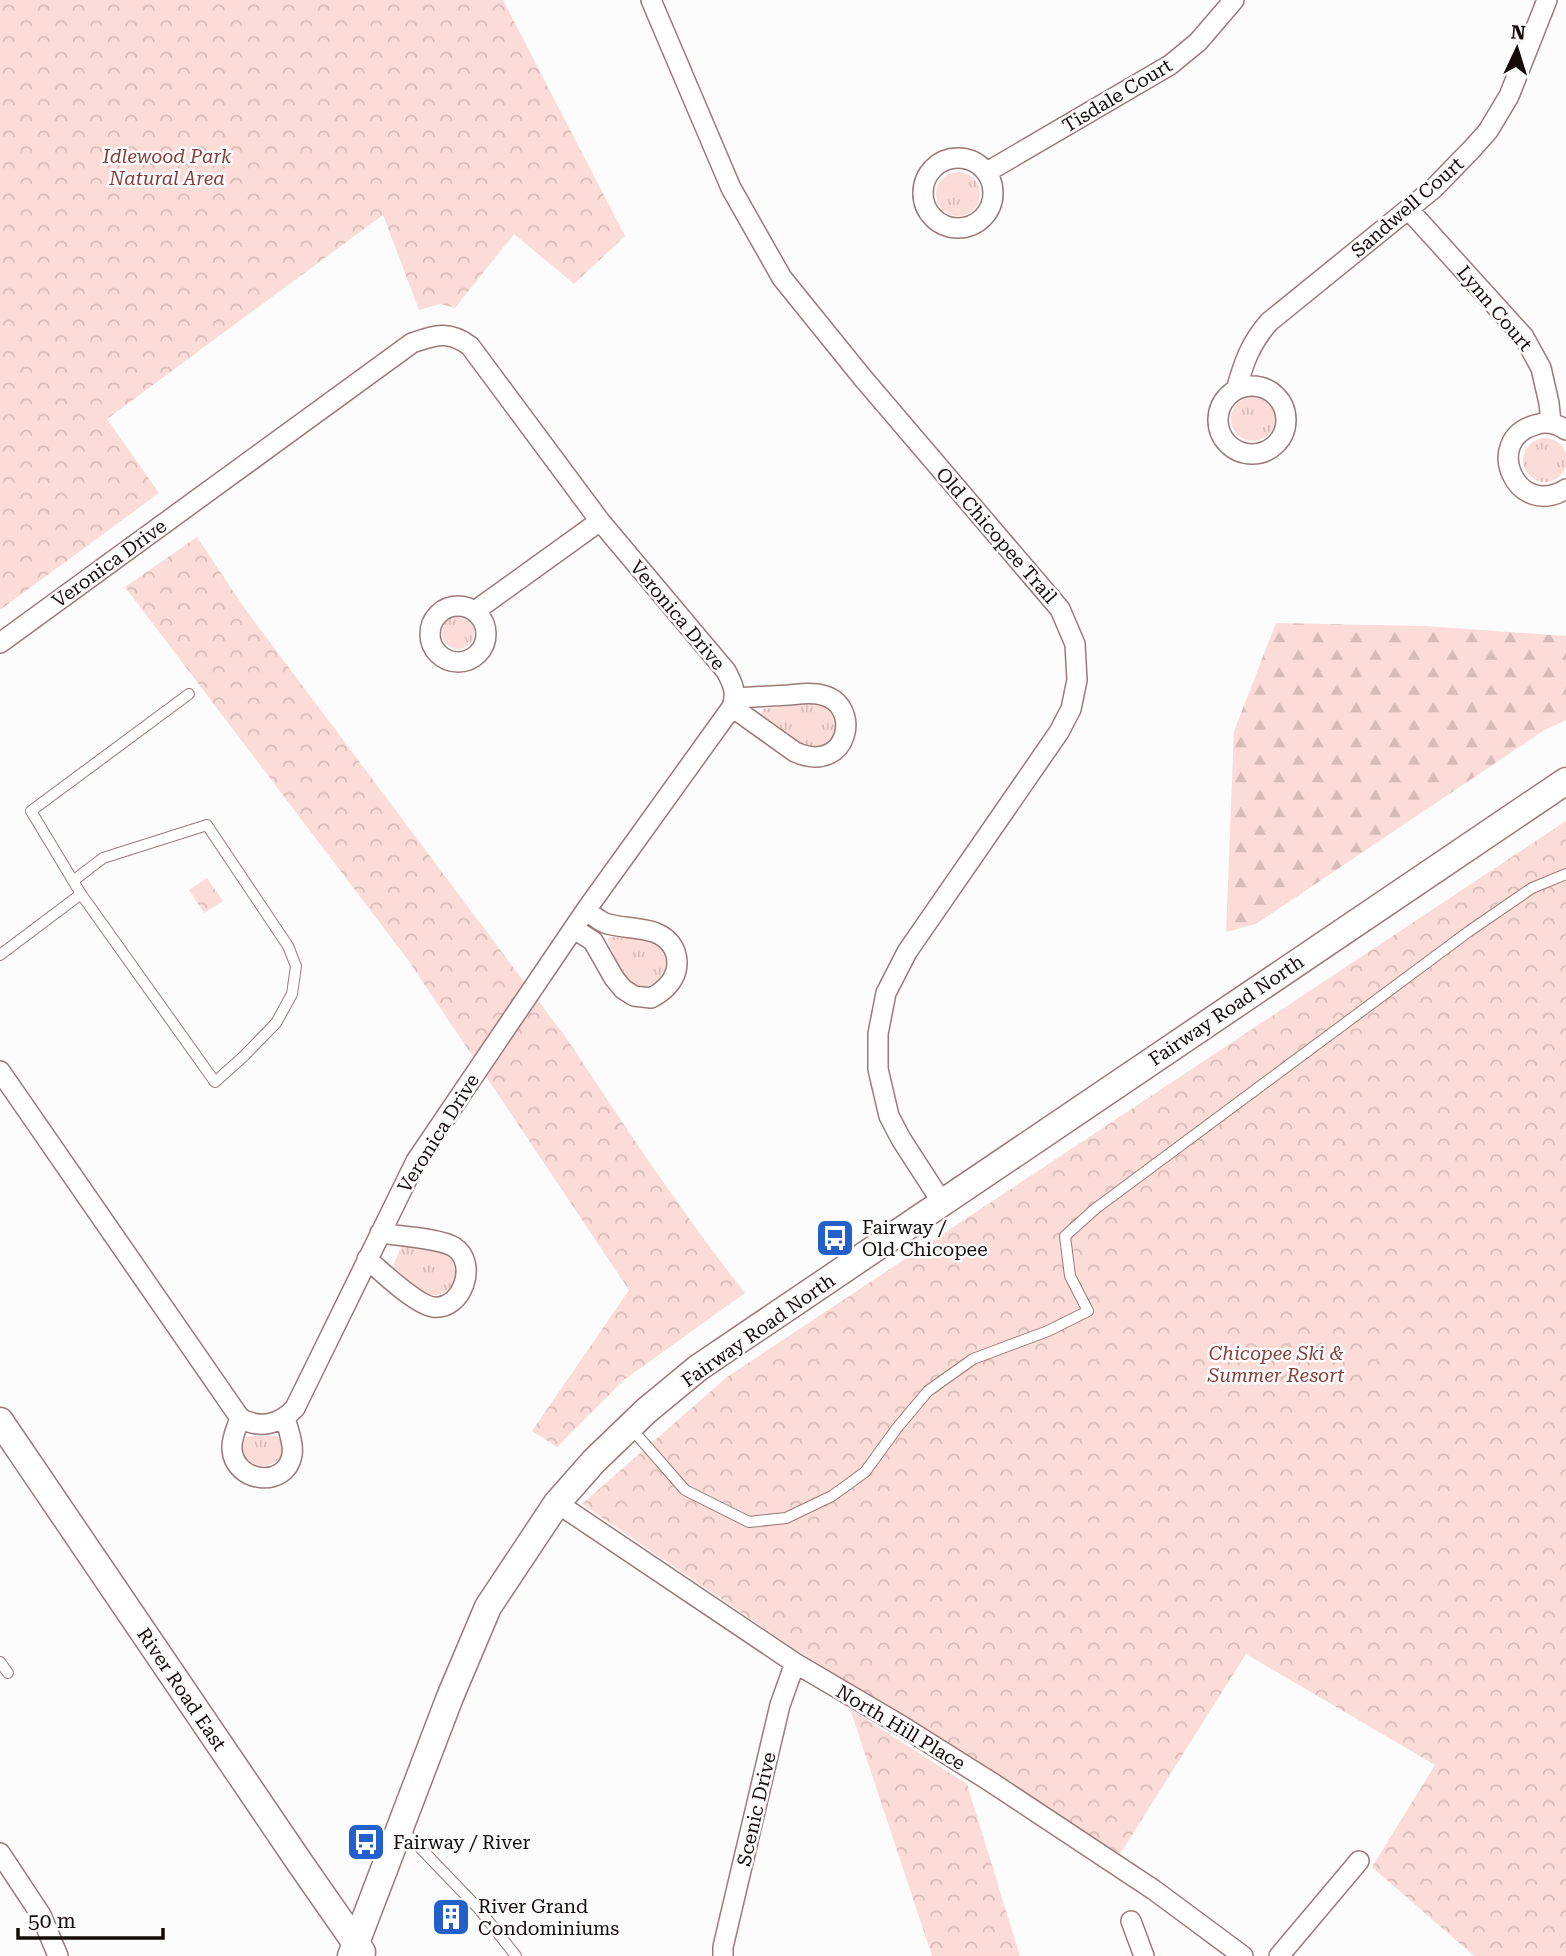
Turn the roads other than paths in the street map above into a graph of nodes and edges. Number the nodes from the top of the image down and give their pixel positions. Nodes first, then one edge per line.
1 (651, 0) edge
2 (1234, 0) edge
3 (1547, 0) edge
4 (1557, 0) edge
5 (1566, 3) edge
6 (987, 172) dead end
7 (1409, 210) junction
8 (1236, 390) dead end
9 (1558, 427) edge
10 (1566, 489) edge
11 (600, 521) junction
12 (475, 611) dead end
13 (0, 643) edge
14 (189, 694) dead end
15 (734, 703) junction
16 (1566, 781) edge
17 (1566, 874) edge
18 (73, 881) junction
19 (81, 894) junction
20 (586, 910) junction
21 (574, 929) junction
22 (0, 955) edge
23 (0, 1071) edge
24 (943, 1204) junction
25 (380, 1233) junction
26 (367, 1259) junction
27 (240, 1418) junction
28 (285, 1418) junction
29 (0, 1421) edge
30 (630, 1427) junction
31 (556, 1503) junction
32 (0, 1662) edge
33 (795, 1663) junction
34 (8, 1673) dead end
35 (400, 1827) junction
36 (0, 1853) edge
37 (1359, 1861) dead end
38 (1131, 1921) dead end
39 (357, 1951) edge
40 (58, 1956) edge
41 (516, 1956) edge
42 (723, 1956) edge
43 (1144, 1956) edge
44 (1242, 1956) edge
45 (1279, 1956) edge

1 - 24 street, Old Chicopee Trail
2 - 6 street, Tisdale Court
3 - 7 street, Sandwell Court
4 - 5 street
7 - 8 street, Sandwell Court
7 - 9 street, Lynn Court
9 - 10 street, Lynn Court
11 - 12 street
11 - 13 street, Veronica Drive
11 - 15 street, Veronica Drive
14 - 18 lane
15 - 15 street
15 - 20 street, Veronica Drive
16 - 24 main road, Fairway Road North
17 - 30 lane
18 - 19 lane
18 - 19 lane
19 - 22 lane
20 - 21 street, Veronica Drive
20 - 21 street
21 - 25 street, Veronica Drive
23 - 27 street
24 - 30 main road, Fairway Road North
25 - 26 street, Veronica Drive
25 - 26 street
26 - 28 street, Veronica Drive
27 - 28 street
27 - 28 street
29 - 39 main road, River Road East
30 - 31 main road, Fairway Road North
31 - 33 street, North Hill Place
31 - 35 main road, Fairway Road North
32 - 34 lane
33 - 42 street, Scenic Drive
33 - 44 street, North Hill Place
35 - 39 main road, Fairway Road North
35 - 41 lane
36 - 40 street
37 - 45 street
38 - 43 street

